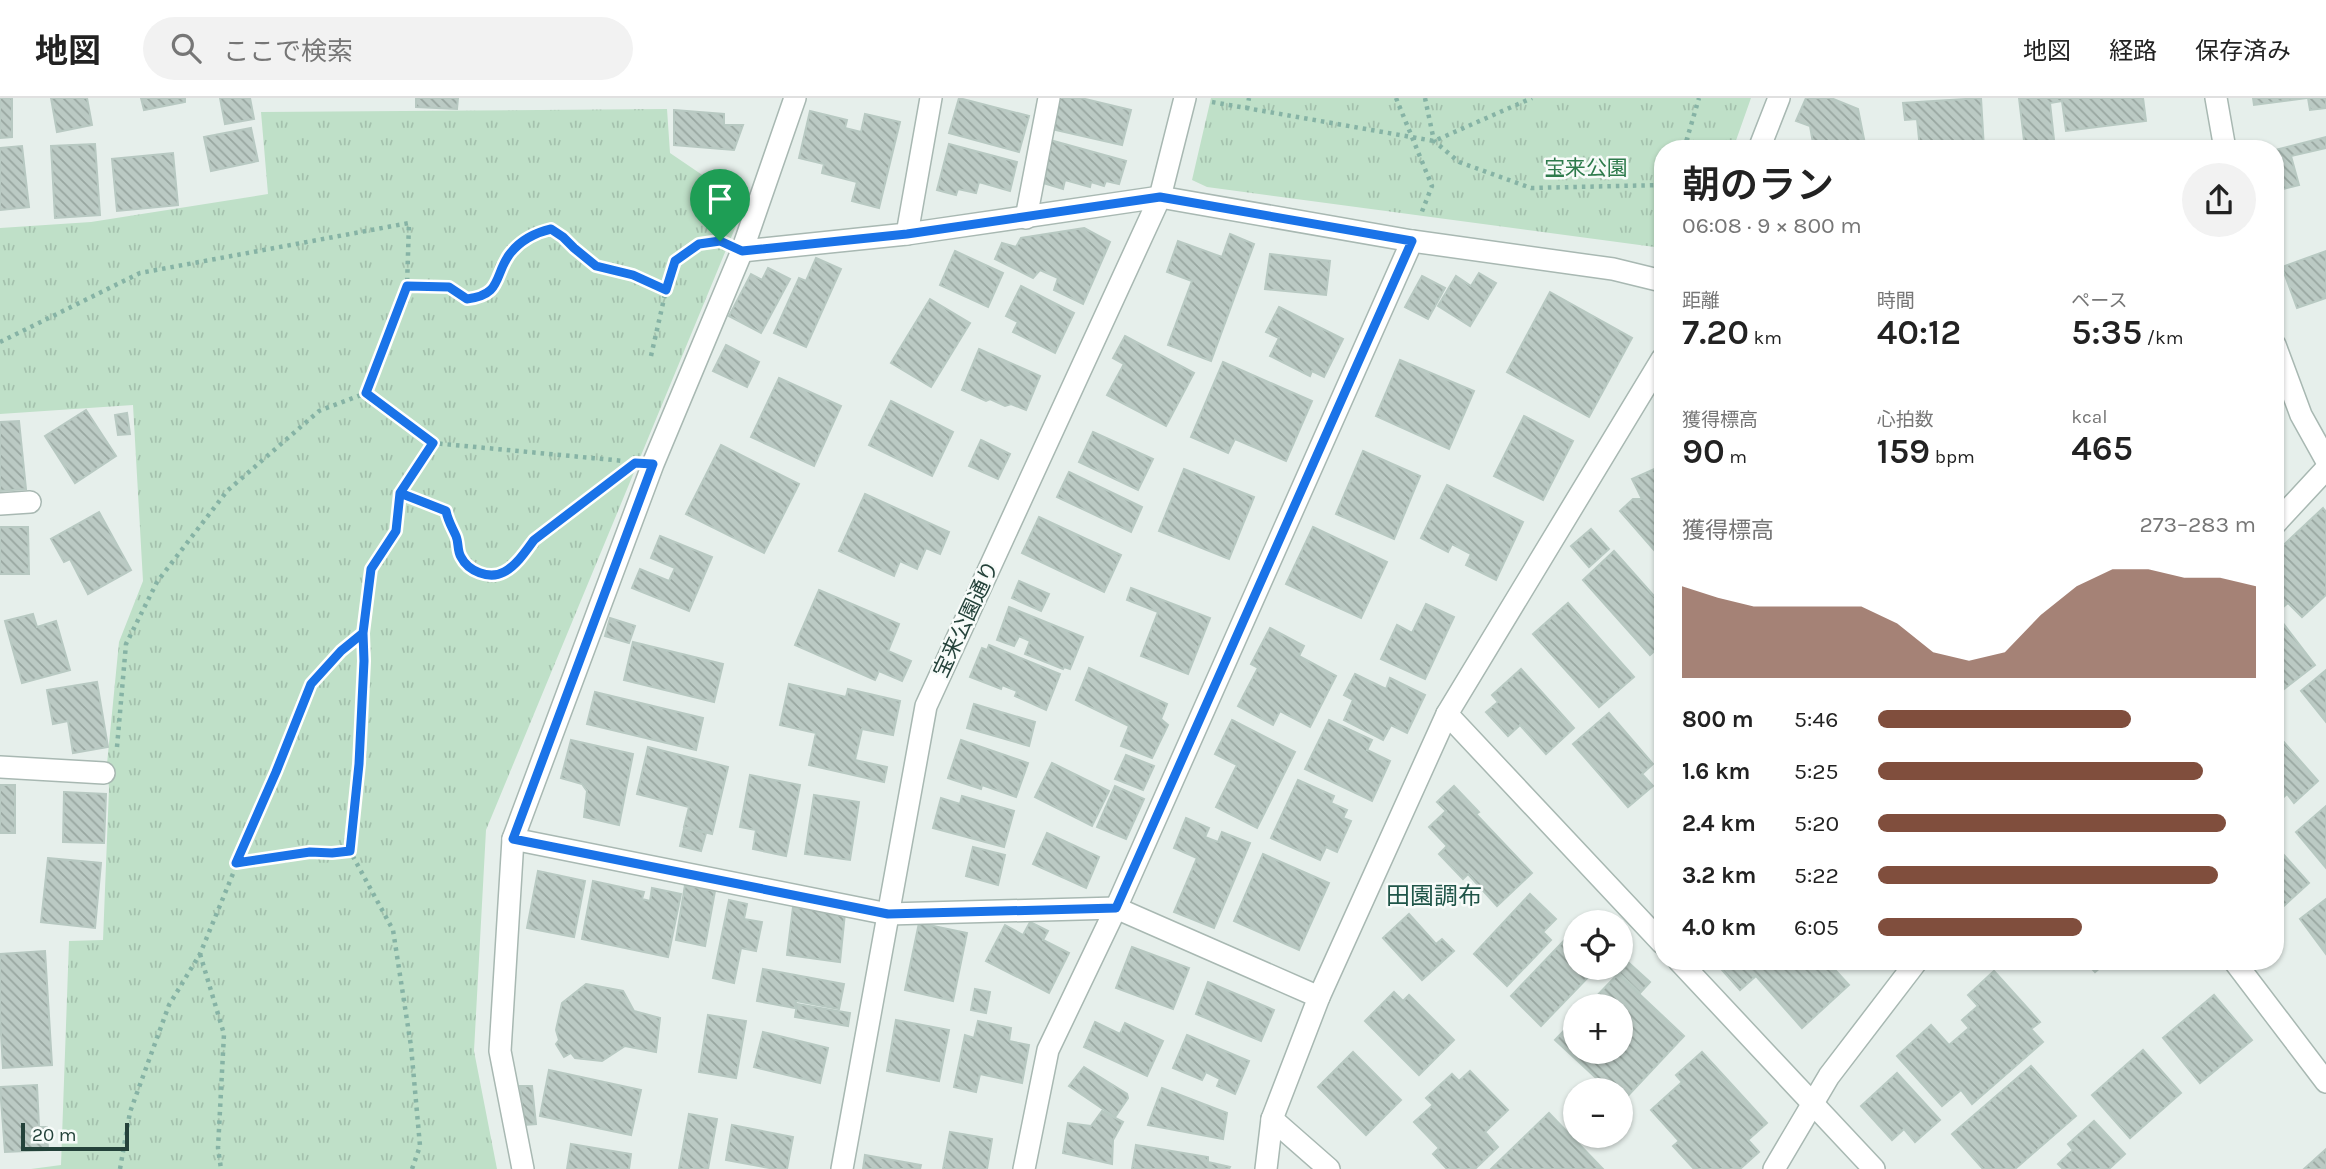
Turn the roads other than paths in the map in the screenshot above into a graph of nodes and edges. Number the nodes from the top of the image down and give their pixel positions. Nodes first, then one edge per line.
1 (795, 98) edge
2 (932, 98) edge
3 (1049, 98) edge
4 (1185, 98) edge
5 (1779, 98) edge
6 (2216, 98) edge
7 (1763, 140) edge
8 (2223, 140) edge
9 (1160, 197) junction
10 (1026, 218) junction
11 (907, 234) junction
12 (1412, 241) junction
13 (742, 251) junction
14 (1654, 279) edge
15 (2284, 369) edge
16 (1654, 372) edge
17 (2326, 460) edge
18 (2326, 469) edge
19 (30, 502) dead end
20 (0, 504) edge
21 (2284, 514) edge
22 (1447, 714) junction
23 (0, 767) edge
24 (104, 773) road end
25 (513, 839) junction
26 (1116, 908) junction
27 (888, 914) junction
28 (1654, 934) edge
29 (1687, 970) edge
30 (1910, 970) edge
31 (2241, 970) edge
32 (1319, 996) junction
33 (2326, 1082) edge
34 (1812, 1102) junction
35 (1272, 1119) junction
36 (523, 1169) edge
37 (842, 1169) edge
38 (1024, 1169) edge
39 (1266, 1169) edge
40 (1329, 1169) edge
41 (1774, 1169) edge
42 (1874, 1169) edge

1 - 13 street
2 - 11 street
3 - 10 street
4 - 9 street, 宝来公園通り
5 - 7 street
6 - 8 street
9 - 10 street
9 - 12 street
9 - 27 street, 宝来公園通り
10 - 11 street
11 - 13 street
12 - 14 street
12 - 26 street
13 - 25 street
15 - 17 street
16 - 22 street
18 - 21 street
19 - 20 street
22 - 28 street
22 - 32 street
23 - 24 street
25 - 27 street
25 - 36 street
26 - 27 street
26 - 32 street
26 - 38 street
27 - 37 street, 宝来公園通り
29 - 34 street
30 - 34 street
31 - 33 street
32 - 35 street
34 - 41 street
34 - 42 street
35 - 39 street
35 - 40 street

